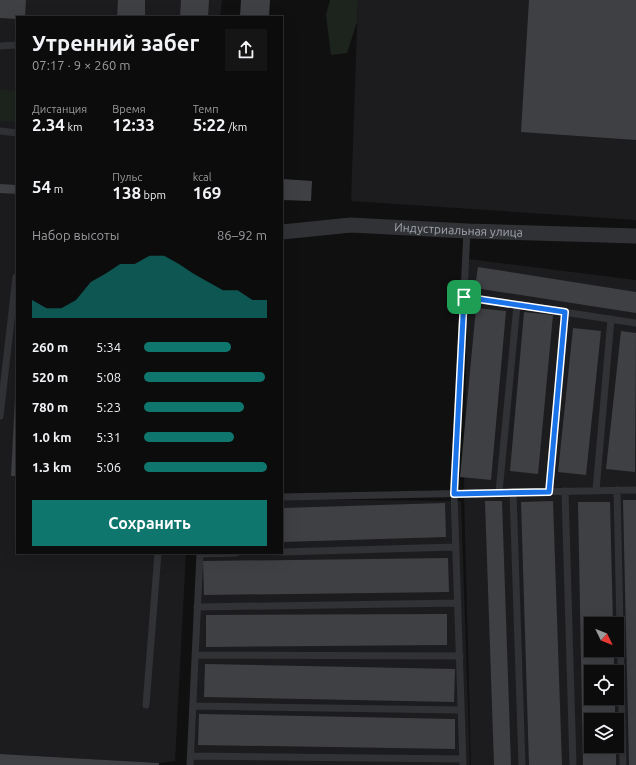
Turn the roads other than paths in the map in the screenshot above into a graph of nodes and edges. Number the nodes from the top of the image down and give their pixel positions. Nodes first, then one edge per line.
1 (16, 45) edge
2 (0, 46) edge
3 (0, 131) edge
4 (16, 133) edge
5 (467, 231) junction
6 (283, 232) edge
7 (636, 236) edge
8 (16, 277) edge
9 (464, 297) junction
10 (517, 305) junction
11 (565, 312) junction
12 (611, 319) junction
13 (636, 322) edge
14 (0, 416) edge
15 (596, 490) junction
16 (617, 490) junction
17 (636, 490) edge
18 (565, 491) junction
19 (499, 492) junction
20 (513, 492) junction
21 (549, 492) junction
22 (454, 494) junction
23 (283, 497) edge
24 (456, 547) junction
25 (283, 552) edge
26 (158, 554) edge
27 (200, 554) edge
28 (458, 603) junction
29 (197, 607) junction
30 (195, 655) junction
31 (460, 656) junction
32 (146, 705) dead end
33 (193, 706) junction
34 (462, 710) junction
35 (191, 756) junction
36 (463, 762) edge
37 (190, 765) edge
38 (522, 765) edge
39 (573, 765) edge
40 (623, 765) edge

1 - 2 lane
3 - 4 lane
5 - 6 street, Индустриальная улица
5 - 7 street, Индустриальная улица
5 - 9 lane
8 - 14 lane
9 - 10 lane
9 - 22 lane
10 - 11 lane
10 - 19 lane
11 - 12 lane
11 - 21 lane
12 - 13 lane
12 - 15 lane
15 - 16 lane
15 - 18 lane
16 - 17 lane
16 - 40 lane
18 - 21 lane
18 - 39 lane
19 - 20 lane
19 - 22 lane
20 - 21 lane
20 - 38 lane
22 - 23 lane
22 - 24 lane
24 - 25 lane
24 - 28 lane
26 - 32 lane
27 - 29 lane
28 - 29 lane
28 - 31 lane
29 - 30 lane
30 - 31 lane
30 - 33 lane
31 - 34 lane
33 - 34 lane
33 - 35 lane
34 - 36 lane
35 - 36 lane
35 - 37 lane

